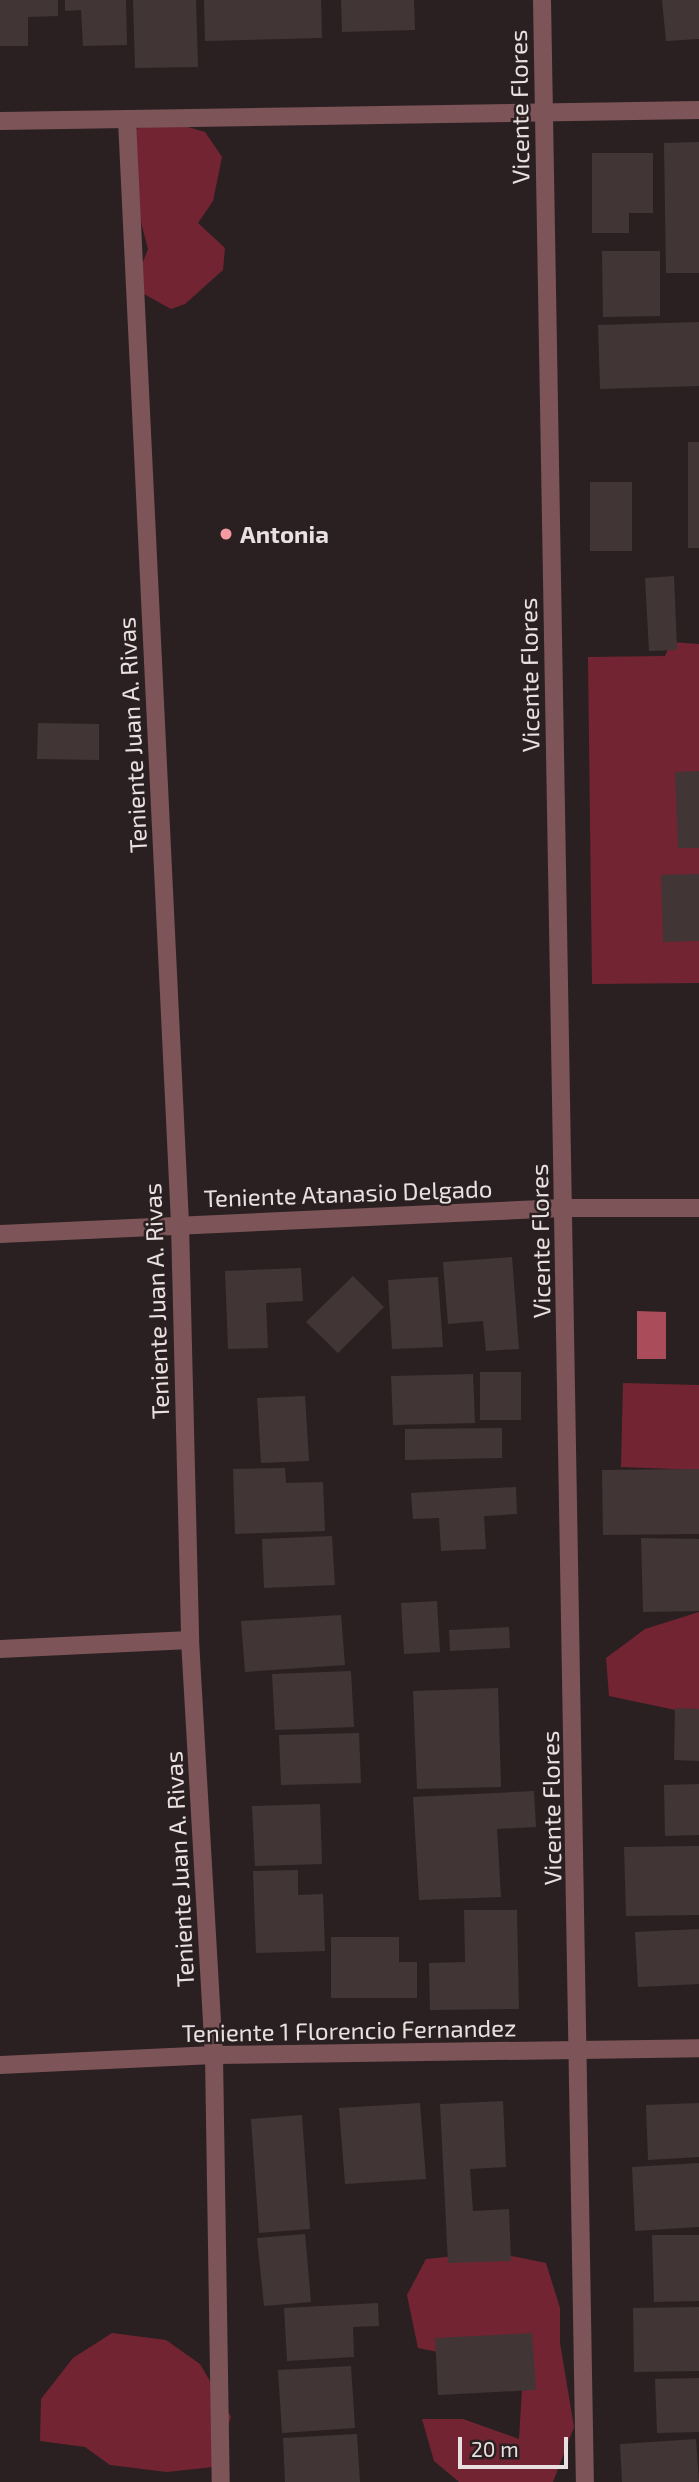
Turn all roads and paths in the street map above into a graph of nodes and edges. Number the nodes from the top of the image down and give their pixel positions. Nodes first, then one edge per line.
1 (542, 0) edge
2 (699, 110) edge
3 (543, 113) junction
4 (127, 120) junction
5 (0, 121) edge
6 (564, 1208) junction
7 (699, 1208) edge
8 (180, 1224) junction
9 (0, 1234) edge
10 (190, 1640) junction
11 (0, 1649) edge
12 (699, 2048) edge
13 (580, 2050) junction
14 (214, 2055) junction
15 (0, 2065) edge
16 (210, 2482) edge
17 (221, 2482) edge
18 (585, 2482) edge

1 - 3 street, Vicente Flores
2 - 3 street
3 - 4 street
3 - 6 street, Vicente Flores
4 - 5 street
4 - 8 street, Teniente Juan A. Rivas
6 - 7 street, Teniente Atanasio Delgado
6 - 8 street, Teniente Atanasio Delgado
6 - 13 street, Vicente Flores
8 - 9 street, Teniente Atanasio Delgado
8 - 10 street, Teniente Juan A. Rivas
10 - 11 street
10 - 14 street, Teniente Juan A. Rivas
12 - 13 street, Teniente 1 Florencio Fernandez
13 - 14 street, Teniente 1 Florencio Fernandez
13 - 18 street, Vicente Flores
14 - 15 street, Teniente 1 Florencio Fernandez
14 - 17 street, Teniente Juan A. Rivas
16 - 17 street

